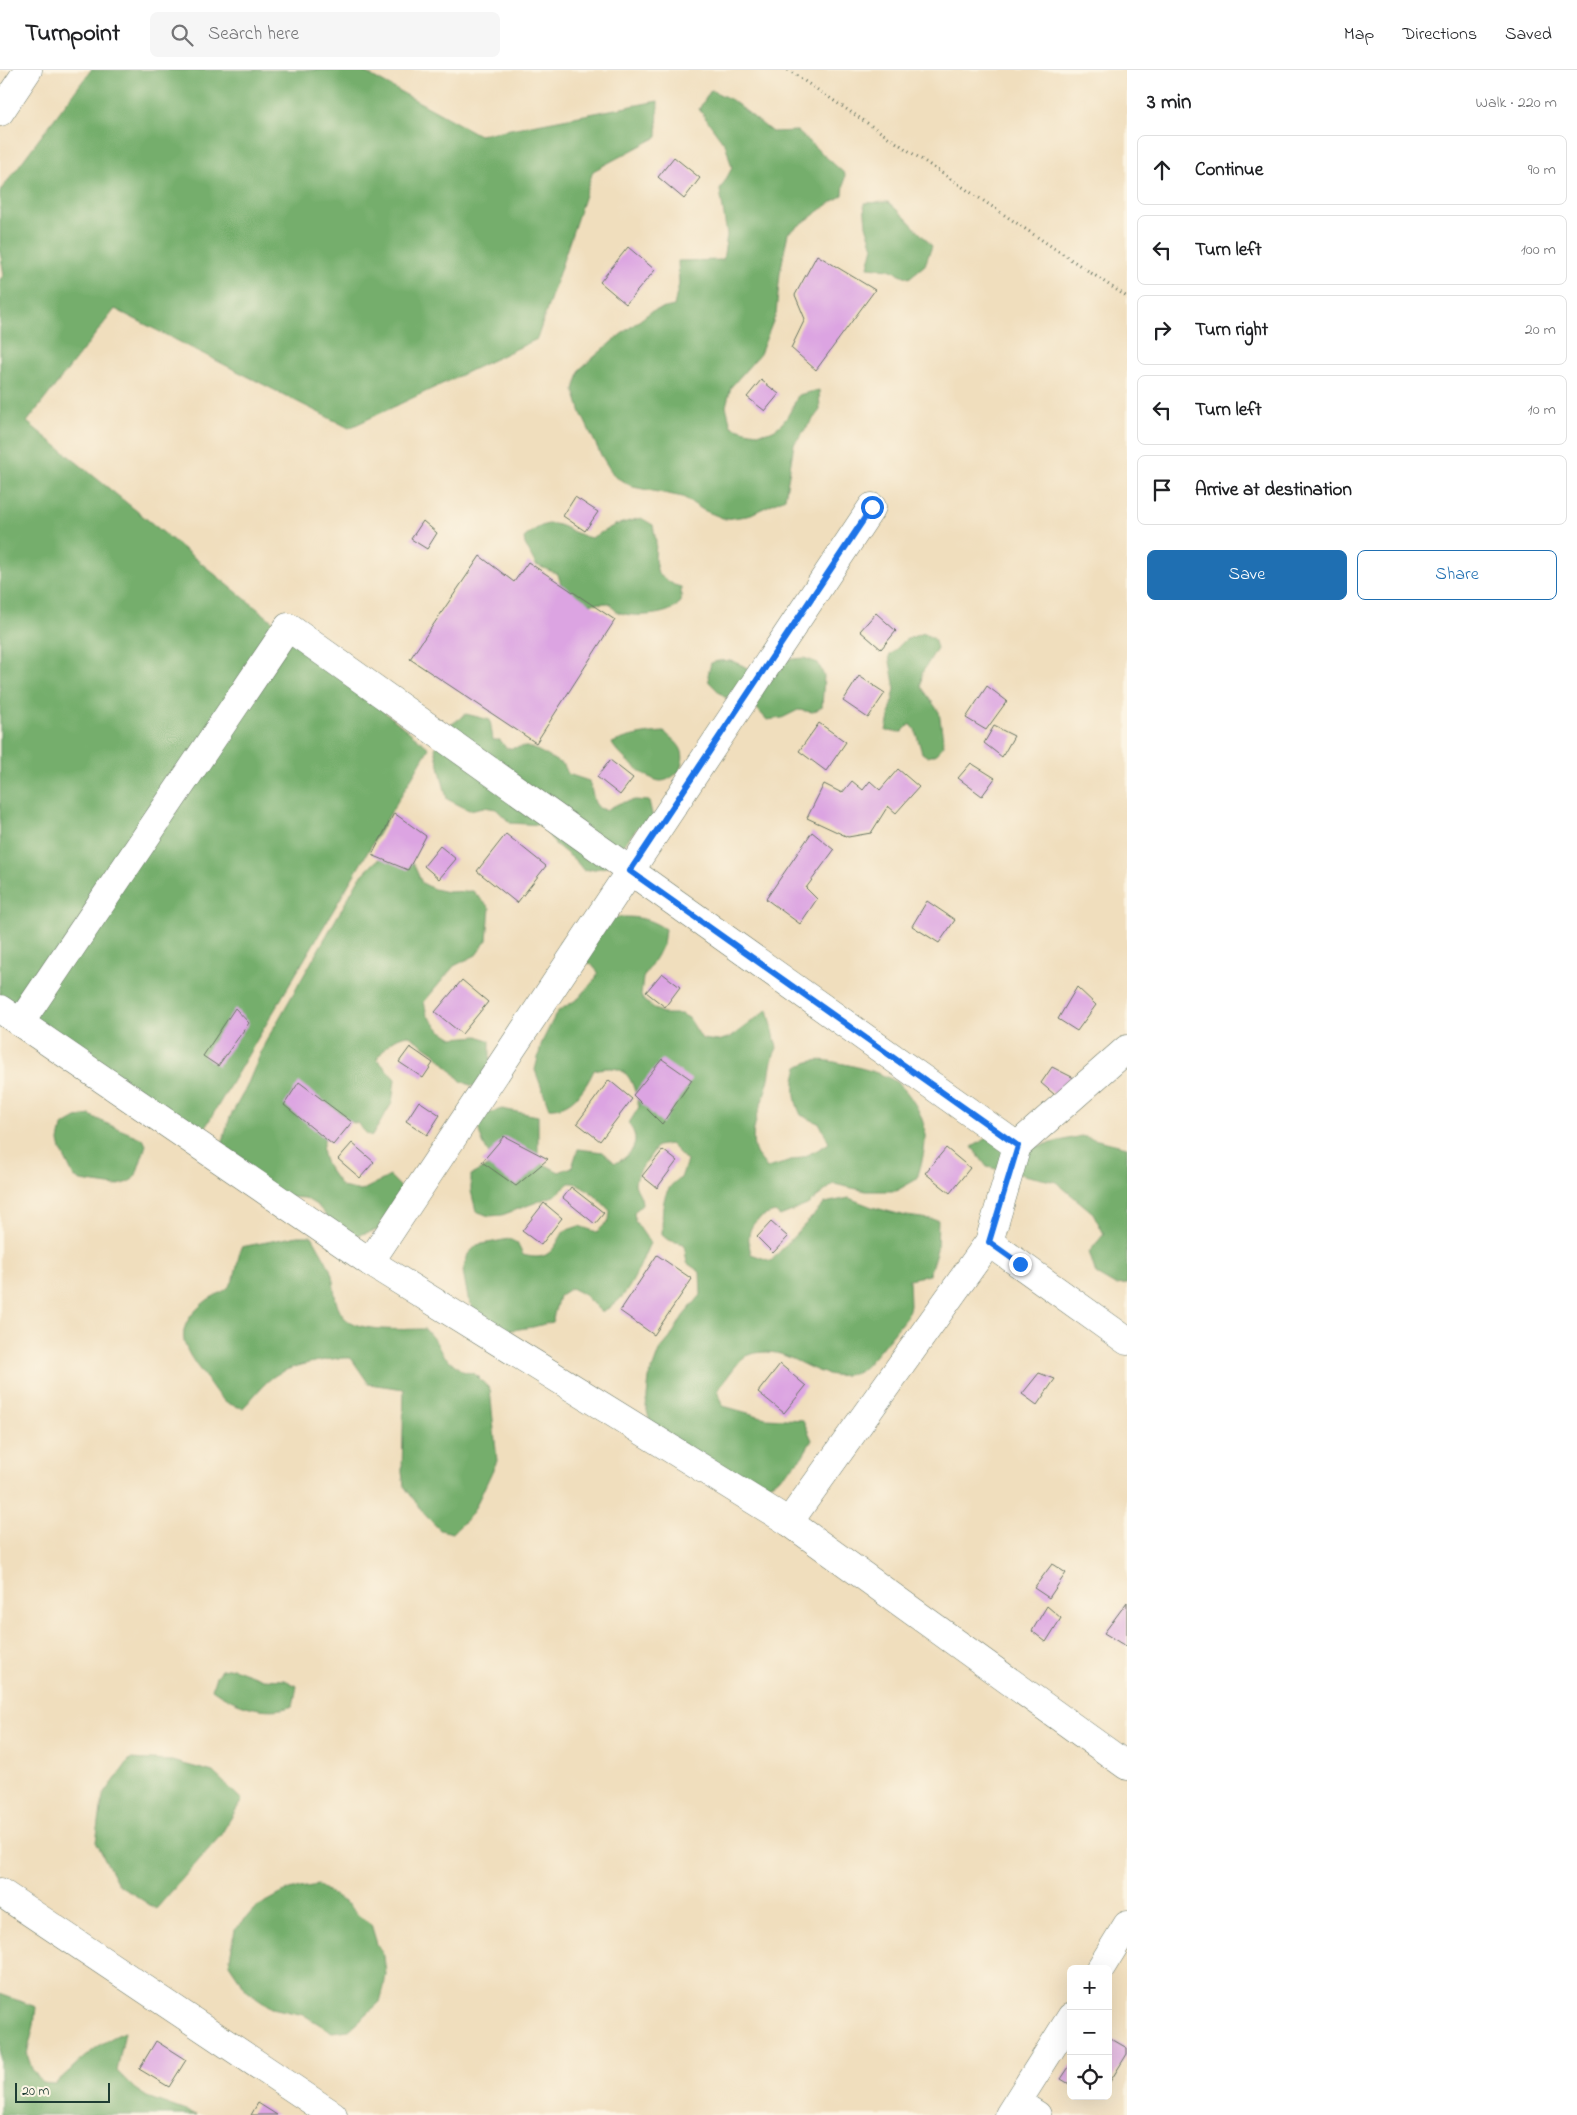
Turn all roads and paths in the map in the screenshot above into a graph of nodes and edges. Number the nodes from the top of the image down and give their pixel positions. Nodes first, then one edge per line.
1 (28, 70) edge
2 (788, 70) edge
3 (0, 112) edge
4 (1127, 297) edge
5 (872, 507) dead end
6 (630, 871) junction
7 (10, 1016) edge
8 (1127, 1049) edge
9 (1018, 1146) junction
10 (989, 1242) junction
11 (370, 1262) junction
12 (1127, 1341) edge
13 (789, 1522) junction
14 (1127, 1766) edge
15 (0, 1892) edge
16 (1127, 1925) edge
17 (1102, 1965) edge
18 (1067, 2025) edge
19 (1021, 2111) edge
20 (333, 2115) edge

1 - 3 street
2 - 4 path
5 - 6 street
6 - 7 street
6 - 9 street
6 - 11 street
7 - 11 street
8 - 9 street
9 - 10 street
10 - 12 street
10 - 13 street
11 - 13 street
13 - 14 street
15 - 20 street
16 - 17 street
18 - 19 street

